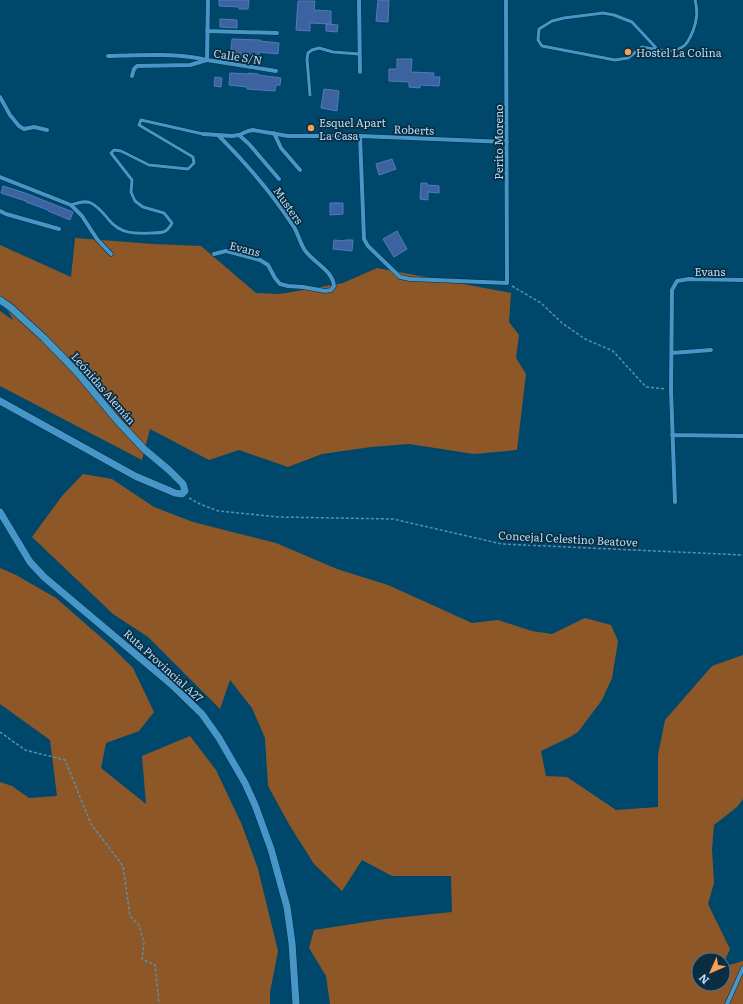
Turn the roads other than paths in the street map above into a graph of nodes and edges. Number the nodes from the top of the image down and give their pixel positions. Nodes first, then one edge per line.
1 (208, 0) edge
2 (359, 0) edge
3 (506, 0) edge
4 (695, 0) edge
5 (208, 31) junction
6 (277, 33) dead end
7 (658, 50) junction
8 (359, 54) junction
9 (108, 56) dead end
10 (207, 60) junction
11 (276, 71) dead end
12 (360, 72) dead end
13 (132, 76) dead end
14 (310, 95) dead end
15 (0, 97) edge
16 (47, 130) dead end
17 (274, 133) junction
18 (203, 134) joint
19 (218, 135) junction
20 (239, 135) junction
21 (360, 136) junction
22 (507, 142) junction
23 (300, 170) dead end
24 (0, 177) edge
25 (278, 179) dead end
26 (71, 205) junction
27 (0, 211) edge
28 (59, 229) dead end
29 (111, 254) dead end
30 (214, 254) dead end
31 (743, 280) edge
32 (331, 290) joint
33 (0, 300) edge
34 (711, 350) dead end
35 (672, 353) junction
36 (0, 401) edge
37 (672, 435) junction
38 (743, 436) edge
39 (675, 502) dead end
40 (0, 512) edge
41 (743, 968) edge
42 (296, 1004) edge
43 (727, 1004) edge

1 - 5 street
2 - 8 street
3 - 22 street, Perito Moreno
4 - 7 lane
5 - 6 street
5 - 10 street
7 - 7 lane
8 - 12 street
8 - 14 lane
9 - 10 street
10 - 11 street, Calle S/N
10 - 13 street, Calle S/N
15 - 16 street
17 - 20 street, Roberts
17 - 21 street, Roberts
17 - 23 street
18 - 19 street, Roberts
18 - 26 lane
19 - 20 street, Roberts
19 - 32 street, Musters
20 - 25 street
21 - 22 street, Roberts
21 - 22 street, Perito Moreno
24 - 26 street
26 - 29 street
27 - 28 street
30 - 32 street, Evans
31 - 35 street, Evans
33 - 36 street, Leónidas Alemán
34 - 35 street
35 - 37 street
37 - 38 street
37 - 39 street
40 - 42 street, Ruta Provincial A27
41 - 43 street

